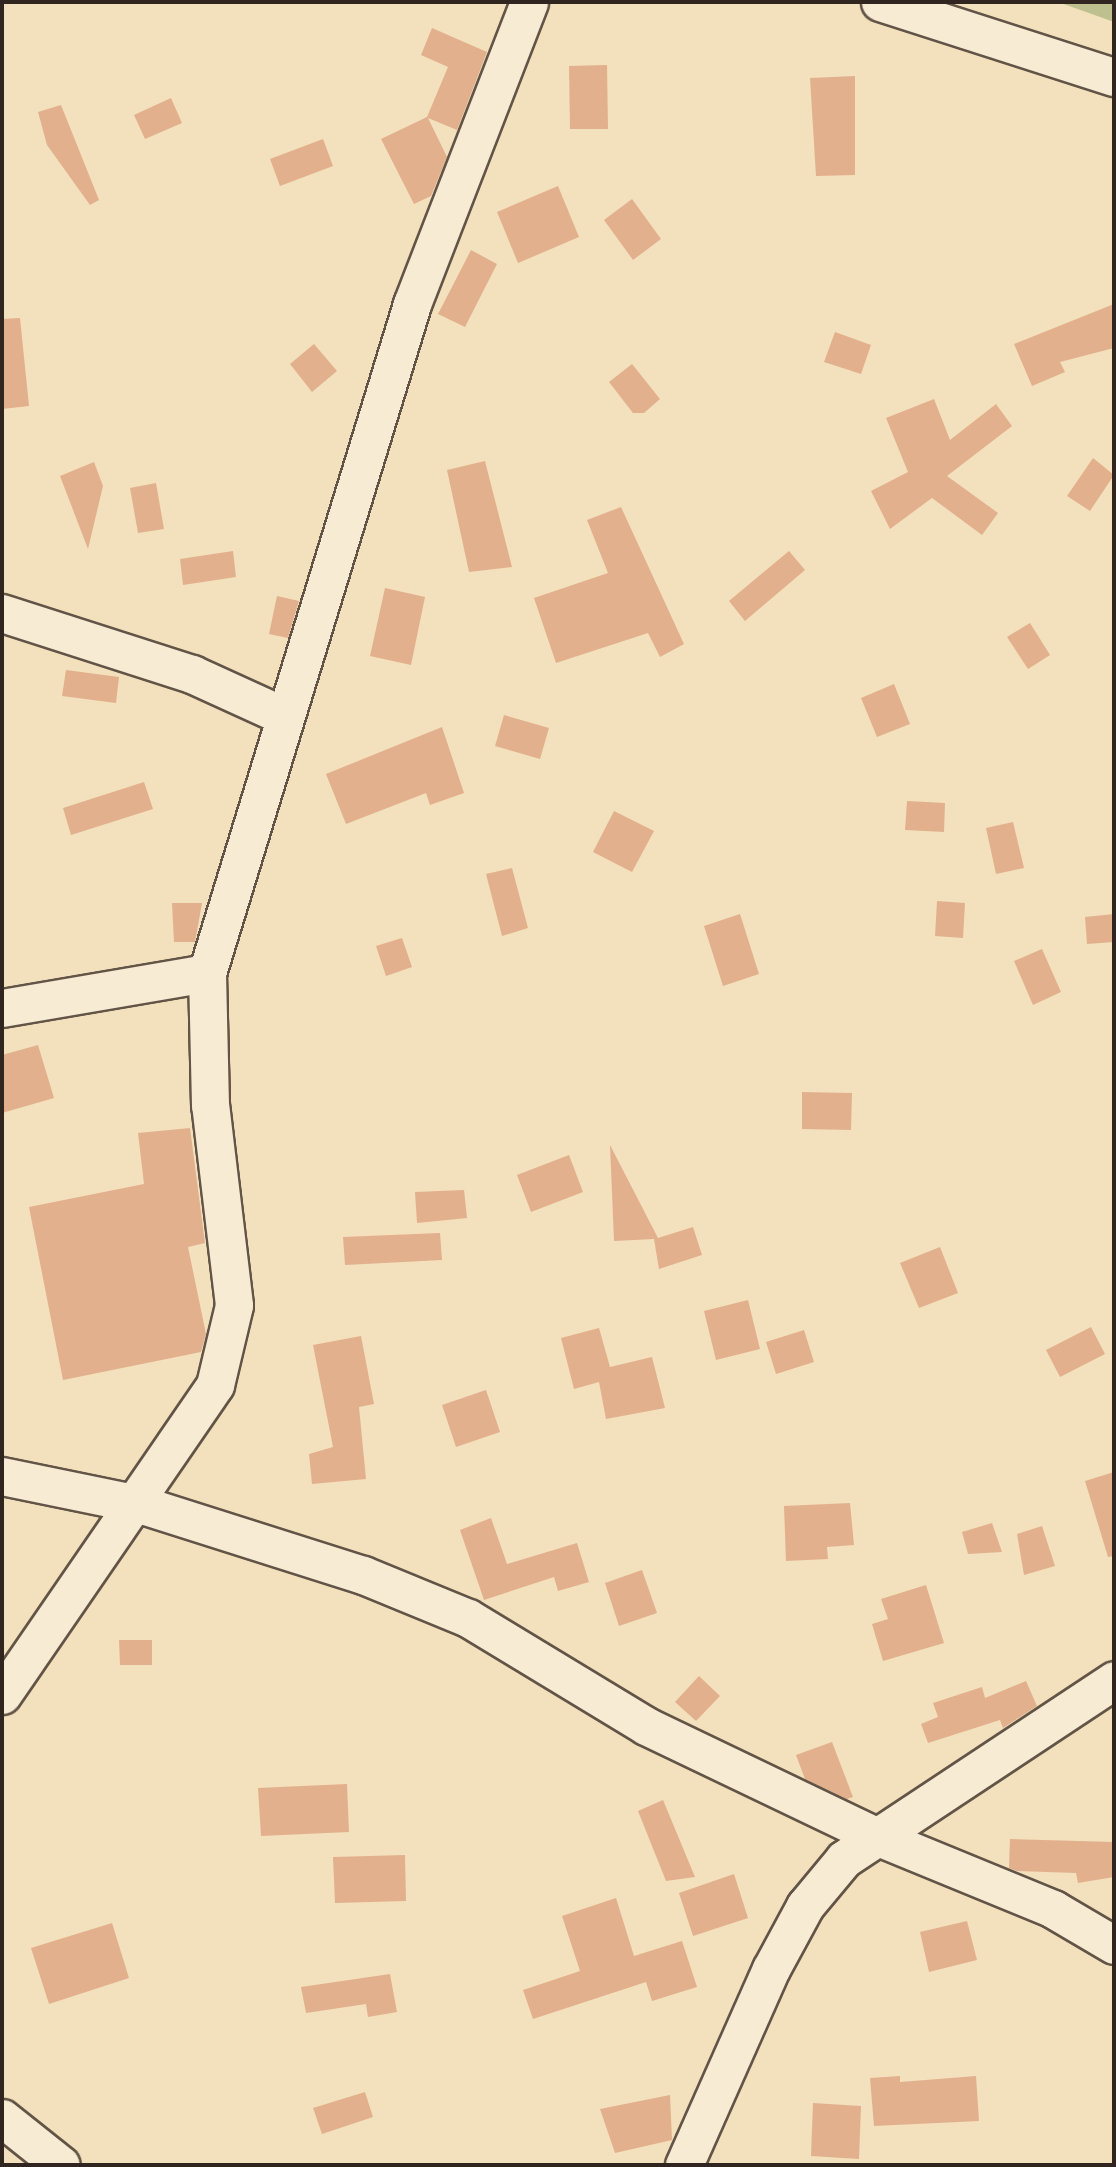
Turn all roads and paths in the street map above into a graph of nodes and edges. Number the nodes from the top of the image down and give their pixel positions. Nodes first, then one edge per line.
1 (530, 2) edge
2 (880, 2) edge
3 (1114, 76) edge
4 (2, 613) edge
5 (284, 716) junction
6 (207, 973) junction
7 (2, 1008) edge
8 (2, 1476) edge
9 (139, 1504) junction
10 (1114, 1680) edge
11 (2, 1695) edge
12 (873, 1835) junction
13 (1114, 1945) edge
14 (2, 2118) edge
15 (61, 2165) edge
16 (684, 2165) edge

1 - 5 street
2 - 3 street
4 - 5 street
5 - 6 street
6 - 7 street
6 - 9 street
8 - 9 street
9 - 11 street
9 - 12 street
10 - 12 street
12 - 13 street
12 - 16 street
14 - 15 street

